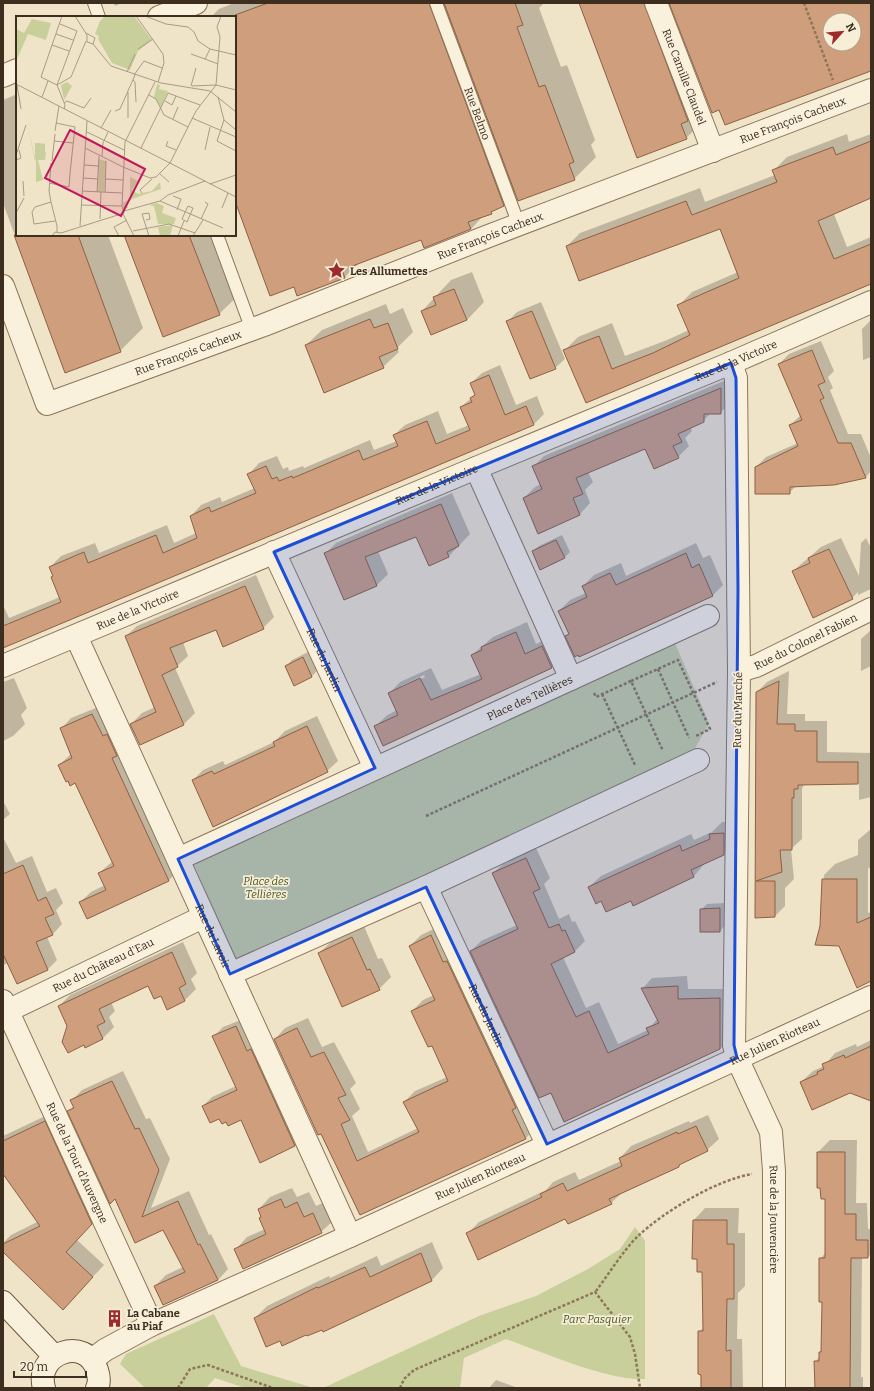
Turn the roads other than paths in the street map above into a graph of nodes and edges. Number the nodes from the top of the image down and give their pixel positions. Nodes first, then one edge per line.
1 (94, 3) edge
2 (196, 3) edge
3 (436, 3) edge
4 (656, 3) edge
5 (99, 16) edge
6 (162, 16) edge
7 (16, 70) edge
8 (3, 76) edge
9 (871, 90) edge
10 (713, 151) junction
11 (519, 225) junction
12 (217, 236) edge
13 (3, 286) edge
14 (871, 302) edge
15 (252, 330) junction
16 (730, 363) junction
17 (476, 468) junction
18 (274, 552) junction
19 (871, 610) edge
20 (708, 616) dead end
21 (76, 636) junction
22 (3, 666) edge
23 (739, 671) junction
24 (571, 679) junction
25 (698, 760) dead end
26 (375, 768) junction
27 (178, 859) junction
28 (426, 887) junction
29 (203, 917) junction
30 (230, 974) junction
31 (871, 997) edge
32 (5, 1008) edge
33 (737, 1058) junction
34 (547, 1144) junction
35 (350, 1236) junction
36 (3, 1302) edge
37 (150, 1325) junction
38 (54, 1356) junction
39 (92, 1360) junction
40 (44, 1388) edge
41 (97, 1388) edge
42 (774, 1388) edge

1 - 5 lane
2 - 6 street
3 - 11 lane, Rue Belmo
4 - 10 street, Rue Camille Claudel
7 - 8 street
9 - 10 street, Rue François Cacheux
10 - 11 street, Rue François Cacheux
11 - 15 street, Rue François Cacheux
12 - 15 lane
13 - 15 street, Rue François Cacheux
14 - 16 street, Rue de la Victoire
16 - 17 street, Rue de la Victoire
16 - 23 street, Rue du Marché
17 - 18 street, Rue de la Victoire
17 - 24 street
18 - 21 street, Rue de la Victoire
18 - 26 street, Rue du Jardin
19 - 23 street, Rue du Colonel Fabien
20 - 24 street, Place des Tellières
21 - 22 street, Rue de la Victoire
21 - 27 street, Rue du Lavoir
23 - 33 street, Rue du Marché
24 - 26 street, Place des Tellières
25 - 28 street
26 - 27 street, Place des Tellières
27 - 29 street, Rue du Lavoir
28 - 30 street
28 - 34 street, Rue du Jardin
29 - 30 street, Rue du Lavoir
29 - 32 street, Rue du Château d'Eau
30 - 35 street, Rue du Lavoir
31 - 33 street, Rue Julien Riotteau
32 - 37 street, Rue de la Tour d'Auvergne
33 - 34 street, Rue Julien Riotteau
33 - 42 street, Rue de la Jouvencière
34 - 35 street, Rue Julien Riotteau
35 - 37 street, Rue Julien Riotteau
36 - 38 street
37 - 39 street, Rue Julien Riotteau
38 - 39 street
38 - 40 street
39 - 41 street

